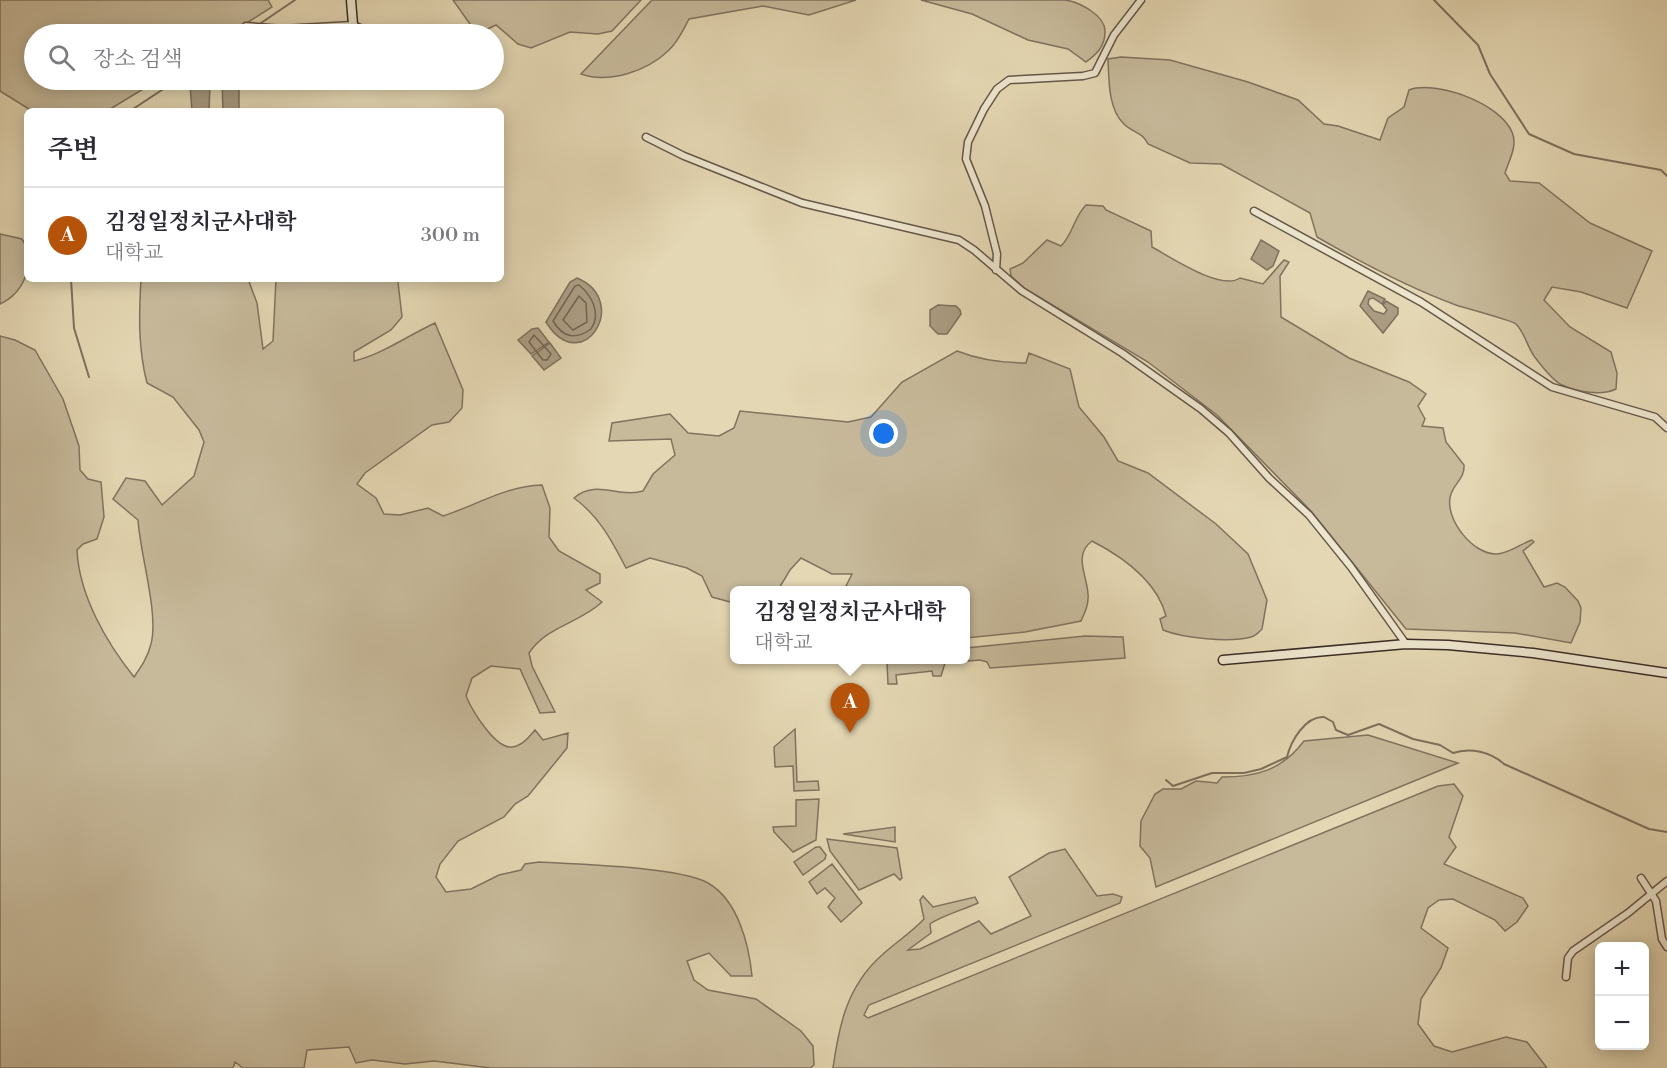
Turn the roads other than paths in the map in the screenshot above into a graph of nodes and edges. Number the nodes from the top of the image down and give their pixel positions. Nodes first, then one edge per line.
1 (351, 0) edge
2 (1141, 0) edge
3 (353, 24) edge
4 (646, 137) dead end
5 (1254, 211) dead end
6 (996, 270) junction
7 (1667, 428) edge
8 (1406, 645) junction
9 (1223, 660) dead end
10 (1667, 673) edge
11 (1641, 878) dead end
12 (1667, 881) edge
13 (1652, 893) junction
14 (1667, 908) edge
15 (1658, 909) junction
16 (1667, 947) edge
17 (1566, 977) dead end

1 - 3 street
2 - 6 street
4 - 6 street
5 - 7 street
6 - 8 street
8 - 9 street
8 - 10 street
11 - 13 street
12 - 13 street
13 - 15 street
13 - 17 street
14 - 15 street
15 - 16 street

